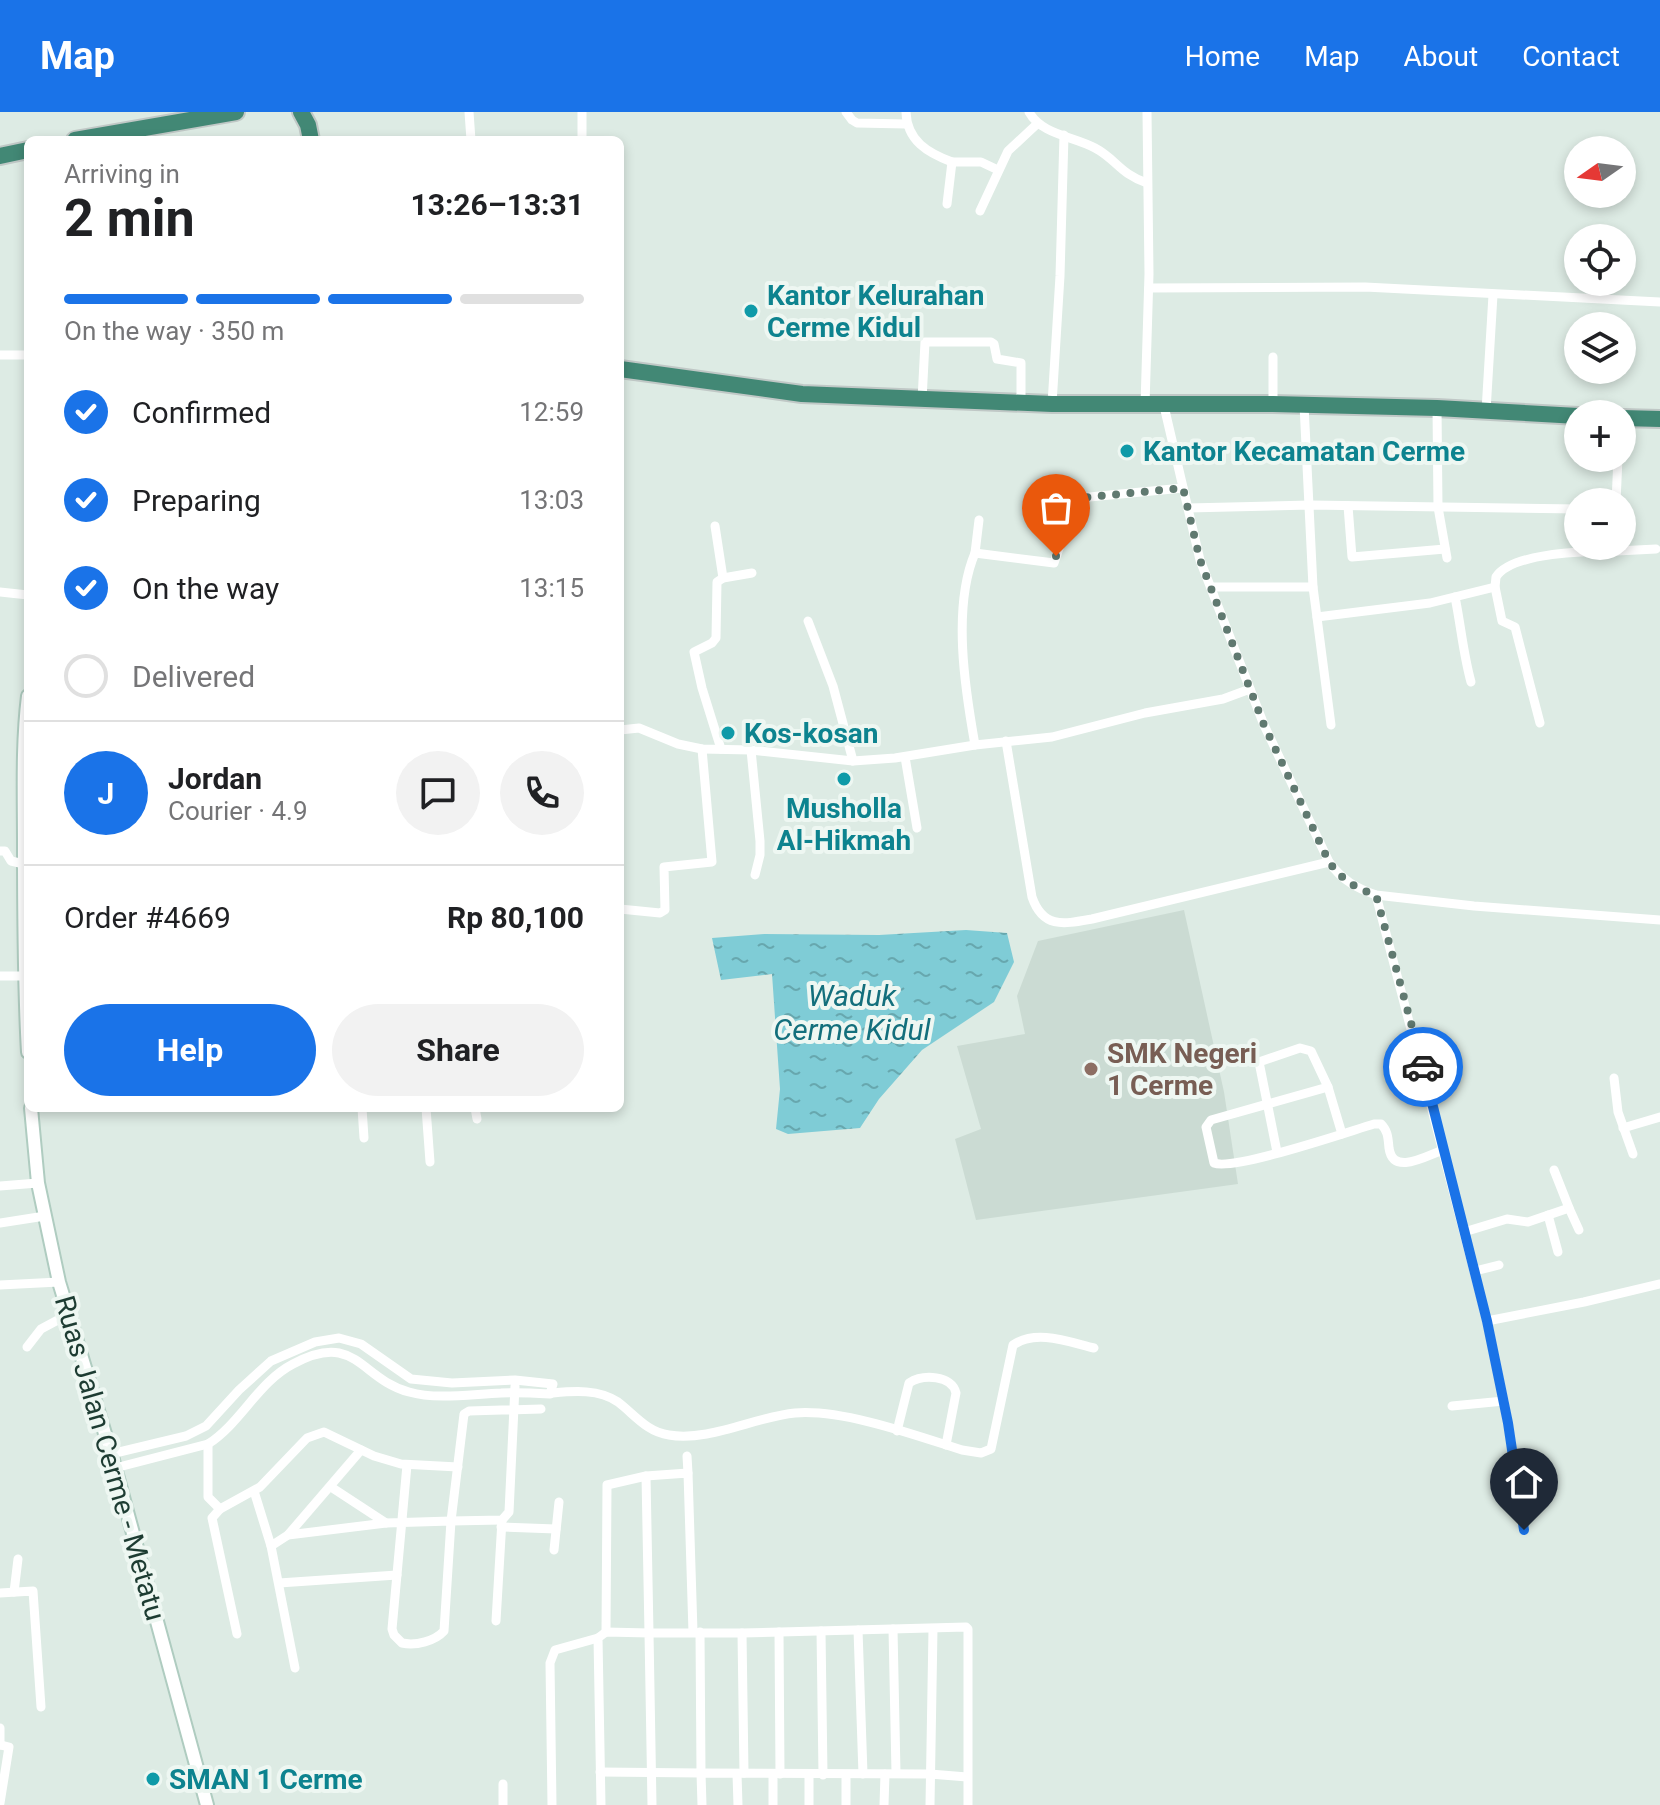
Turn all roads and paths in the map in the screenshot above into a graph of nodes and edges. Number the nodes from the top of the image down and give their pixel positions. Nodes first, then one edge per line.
1 (236, 112) edge
2 (303, 112) edge
3 (469, 112) edge
4 (582, 112) edge
5 (846, 112) edge
6 (906, 112) edge
7 (1029, 112) edge
8 (1147, 112) edge
9 (191, 115) edge
10 (906, 124) junction
11 (1037, 124) junction
12 (1064, 135) junction
13 (94, 136) edge
14 (310, 136) edge
15 (471, 136) edge
16 (582, 136) edge
17 (24, 151) edge
18 (0, 156) edge
19 (952, 162) junction
20 (998, 170) junction
21 (1147, 183) junction
22 (947, 204) dead end
23 (980, 211) dead end
24 (1149, 288) junction
25 (1493, 295) junction
26 (1660, 302) edge
27 (0, 355) edge
28 (24, 355) edge
29 (1273, 357) dead end
30 (624, 370) edge
31 (922, 400) junction
32 (1021, 403) junction
33 (1052, 404) junction
34 (1273, 404) junction
35 (1145, 405) junction
36 (1304, 405) junction
37 (1164, 406) junction
38 (1437, 408) junction
39 (1486, 411) junction
40 (1564, 415) edge
41 (1636, 418) edge
42 (1660, 419) edge
43 (1183, 488) junction
44 (1310, 505) junction
45 (1348, 506) junction
46 (1438, 507) junction
47 (1188, 508) junction
48 (1564, 509) edge
49 (979, 520) dead end
50 (715, 526) dead end
51 (1636, 548) edge
52 (1656, 549) dead end
53 (975, 553) junction
54 (1564, 555) edge
55 (752, 573) dead end
56 (723, 578) junction
57 (1211, 587) junction
58 (1313, 587) junction
59 (1495, 587) junction
60 (0, 592) edge
61 (24, 595) edge
62 (1455, 597) junction
63 (1317, 617) junction
64 (808, 621) dead end
65 (1471, 682) dead end
66 (1250, 689) junction
67 (1540, 723) dead end
68 (1331, 725) dead end
69 (624, 730) edge
70 (1006, 741) junction
71 (975, 745) junction
72 (702, 749) junction
73 (721, 749) junction
74 (751, 750) junction
75 (905, 757) junction
76 (853, 761) junction
77 (917, 828) dead end
78 (0, 851) edge
79 (1329, 862) junction
80 (24, 864) edge
81 (755, 875) dead end
82 (1376, 895) junction
83 (624, 909) edge
84 (1660, 920) edge
85 (0, 976) edge
86 (24, 976) edge
87 (1614, 1078) dead end
88 (1328, 1087) junction
89 (1267, 1106) junction
90 (31, 1112) edge
91 (362, 1112) edge
92 (426, 1112) edge
93 (1660, 1117) edge
94 (1623, 1128) junction
95 (1342, 1134) junction
96 (364, 1138) dead end
97 (1443, 1150) junction
98 (1277, 1152) junction
99 (1633, 1154) dead end
100 (430, 1162) dead end
101 (1554, 1170) dead end
102 (38, 1183) junction
103 (0, 1186) edge
104 (1569, 1208) junction
105 (1548, 1215) junction
106 (45, 1216) junction
107 (0, 1223) edge
108 (1579, 1230) dead end
109 (1464, 1232) junction
110 (1558, 1252) dead end
111 (1499, 1265) dead end
112 (1475, 1271) junction
113 (59, 1282) junction
114 (1660, 1284) edge
115 (0, 1285) edge
116 (69, 1314) junction
117 (1487, 1321) junction
118 (339, 1338) junction
119 (27, 1347) dead end
120 (1094, 1348) dead end
121 (335, 1351) junction
122 (251, 1378) junction
123 (515, 1380) junction
124 (262, 1389) junction
125 (515, 1392) junction
126 (236, 1393) junction
127 (553, 1393) junction
128 (1504, 1401) junction
129 (247, 1405) junction
130 (1452, 1406) dead end
131 (541, 1409) dead end
132 (512, 1410) junction
133 (897, 1431) junction
134 (208, 1444) junction
135 (946, 1445) junction
136 (361, 1450) junction
137 (111, 1454) junction
138 (687, 1456) dead end
139 (407, 1465) junction
140 (458, 1467) junction
141 (115, 1468) junction
142 (688, 1473) junction
143 (646, 1476) junction
144 (331, 1487) junction
145 (254, 1491) junction
146 (559, 1502) dead end
147 (220, 1509) junction
148 (451, 1521) junction
149 (386, 1523) junction
150 (402, 1524) junction
151 (502, 1524) junction
152 (556, 1529) junction
153 (1524, 1530) dead end
154 (288, 1535) junction
155 (271, 1546) junction
156 (554, 1550) dead end
157 (18, 1559) dead end
158 (397, 1575) junction
159 (279, 1583) junction
160 (14, 1592) junction
161 (0, 1593) edge
162 (496, 1621) dead end
163 (893, 1629) junction
164 (933, 1629) junction
165 (858, 1630) junction
166 (821, 1631) junction
167 (696, 1632) junction
168 (779, 1632) junction
169 (649, 1633) junction
170 (742, 1633) junction
171 (237, 1634) dead end
172 (602, 1635) junction
173 (295, 1668) dead end
174 (41, 1707) dead end
175 (0, 1728) edge
176 (1, 1745) edge
177 (600, 1772) junction
178 (701, 1773) junction
179 (896, 1773) junction
180 (652, 1774) junction
181 (740, 1774) junction
182 (776, 1774) junction
183 (863, 1774) junction
184 (885, 1774) junction
185 (930, 1774) junction
186 (809, 1775) junction
187 (823, 1775) junction
188 (846, 1775) junction
189 (967, 1777) junction
190 (503, 1784) dead end
191 (0, 1803) edge
192 (207, 1805) edge
193 (503, 1805) edge
194 (552, 1805) edge
195 (601, 1805) edge
196 (652, 1805) edge
197 (702, 1805) edge
198 (738, 1805) edge
199 (773, 1805) edge
200 (809, 1805) edge
201 (846, 1805) edge
202 (884, 1805) edge
203 (930, 1805) edge
204 (968, 1805) edge

1 - 9 highway
2 - 14 highway
3 - 15 street
4 - 16 street
5 - 10 street
6 - 10 street
7 - 11 street
8 - 21 street
9 - 13 highway
10 - 19 street
11 - 12 street
11 - 20 street
12 - 21 street
12 - 33 street
17 - 18 highway
19 - 20 street
19 - 22 street
20 - 23 street
21 - 24 street
24 - 25 street
24 - 35 street
25 - 26 street
25 - 39 street
27 - 28 street
29 - 34 street
30 - 31 highway
31 - 32 highway
31 - 32 street
32 - 33 highway
33 - 35 highway
34 - 36 highway
34 - 37 highway
35 - 37 highway
36 - 38 highway
36 - 44 street
37 - 43 street
38 - 39 highway
38 - 46 street
39 - 40 highway
41 - 42 highway
43 - 47 street
43 - 53 street
44 - 45 street
44 - 47 street
44 - 58 street
45 - 46 street
45 - 46 street
46 - 48 street
47 - 57 street
49 - 53 street
50 - 56 street
51 - 52 street
53 - 71 street
54 - 59 street
55 - 56 street
56 - 73 street
57 - 58 street
57 - 66 street
58 - 63 street
59 - 62 street
59 - 67 street
60 - 61 street
62 - 63 street
62 - 65 street
63 - 68 street
64 - 76 street
66 - 70 street
66 - 79 street
69 - 72 street
70 - 71 street
70 - 79 street
71 - 75 street
72 - 73 street
72 - 83 street
73 - 74 street
74 - 76 street
74 - 81 street
75 - 76 street
75 - 77 street
78 - 80 street
79 - 82 street
82 - 84 street
82 - 97 street
85 - 86 street
87 - 94 street
88 - 89 street
88 - 89 street
88 - 95 street
89 - 98 street
89 - 98 street
90 - 102 main road, Ruas Jalan Cerme - Metatu
91 - 96 street
92 - 100 street
93 - 94 street
94 - 99 street
95 - 97 street
95 - 98 street
97 - 109 street
101 - 104 street
102 - 103 street
102 - 106 main road, Ruas Jalan Cerme - Metatu
104 - 105 street
104 - 108 street
105 - 109 street
105 - 110 street
106 - 107 street
106 - 113 main road, Ruas Jalan Cerme - Metatu
109 - 112 street
111 - 112 street
112 - 117 street
113 - 115 street
113 - 116 main road, Ruas Jalan Cerme - Metatu
114 - 117 street
116 - 119 street
116 - 137 main road, Ruas Jalan Cerme - Metatu
117 - 128 street
118 - 121 street
118 - 122 street
118 - 123 street
120 - 135 street
121 - 124 street
121 - 125 street
122 - 124 street
122 - 126 street
123 - 125 street
123 - 127 street
124 - 129 street
125 - 127 street
125 - 132 street
126 - 129 street
126 - 137 street
127 - 133 street
128 - 130 street
128 - 153 street
129 - 134 street
131 - 132 street
132 - 140 street
132 - 151 street
133 - 135 street
133 - 135 street
134 - 141 street
134 - 147 street
136 - 139 street
136 - 144 street
136 - 145 street
137 - 141 main road, Ruas Jalan Cerme - Metatu
138 - 142 street
139 - 140 street
139 - 150 street
140 - 148 street
141 - 192 main road, Ruas Jalan Cerme - Metatu
142 - 143 street
142 - 167 street
143 - 169 street
143 - 172 street
144 - 149 street
144 - 154 street
145 - 147 street
145 - 155 street
146 - 152 street
147 - 171 street
148 - 150 street
148 - 151 street
148 - 158 street
149 - 150 street
149 - 154 street
150 - 158 street
151 - 152 street
151 - 162 street
152 - 156 street
154 - 155 street
155 - 159 street
157 - 160 street
158 - 159 street
159 - 173 street
160 - 161 street
160 - 174 street
163 - 164 street
163 - 165 street
163 - 179 street
164 - 185 street
164 - 189 street
165 - 166 street
165 - 183 street
166 - 168 street
166 - 187 street
167 - 169 street
167 - 170 street
167 - 178 street
168 - 170 street
168 - 182 street
169 - 172 street
169 - 180 street
170 - 181 street
172 - 177 street
172 - 194 street
175 - 176 street
176 - 191 street
177 - 180 street
177 - 195 street
178 - 180 street
178 - 181 street
178 - 197 street
179 - 184 street
179 - 185 street
180 - 196 street
181 - 182 street
181 - 198 street
182 - 186 street
182 - 199 street
183 - 184 street
183 - 188 street
184 - 202 street
185 - 189 street
185 - 203 street
186 - 187 street
186 - 200 street
187 - 188 street
188 - 201 street
189 - 204 street
190 - 193 street

